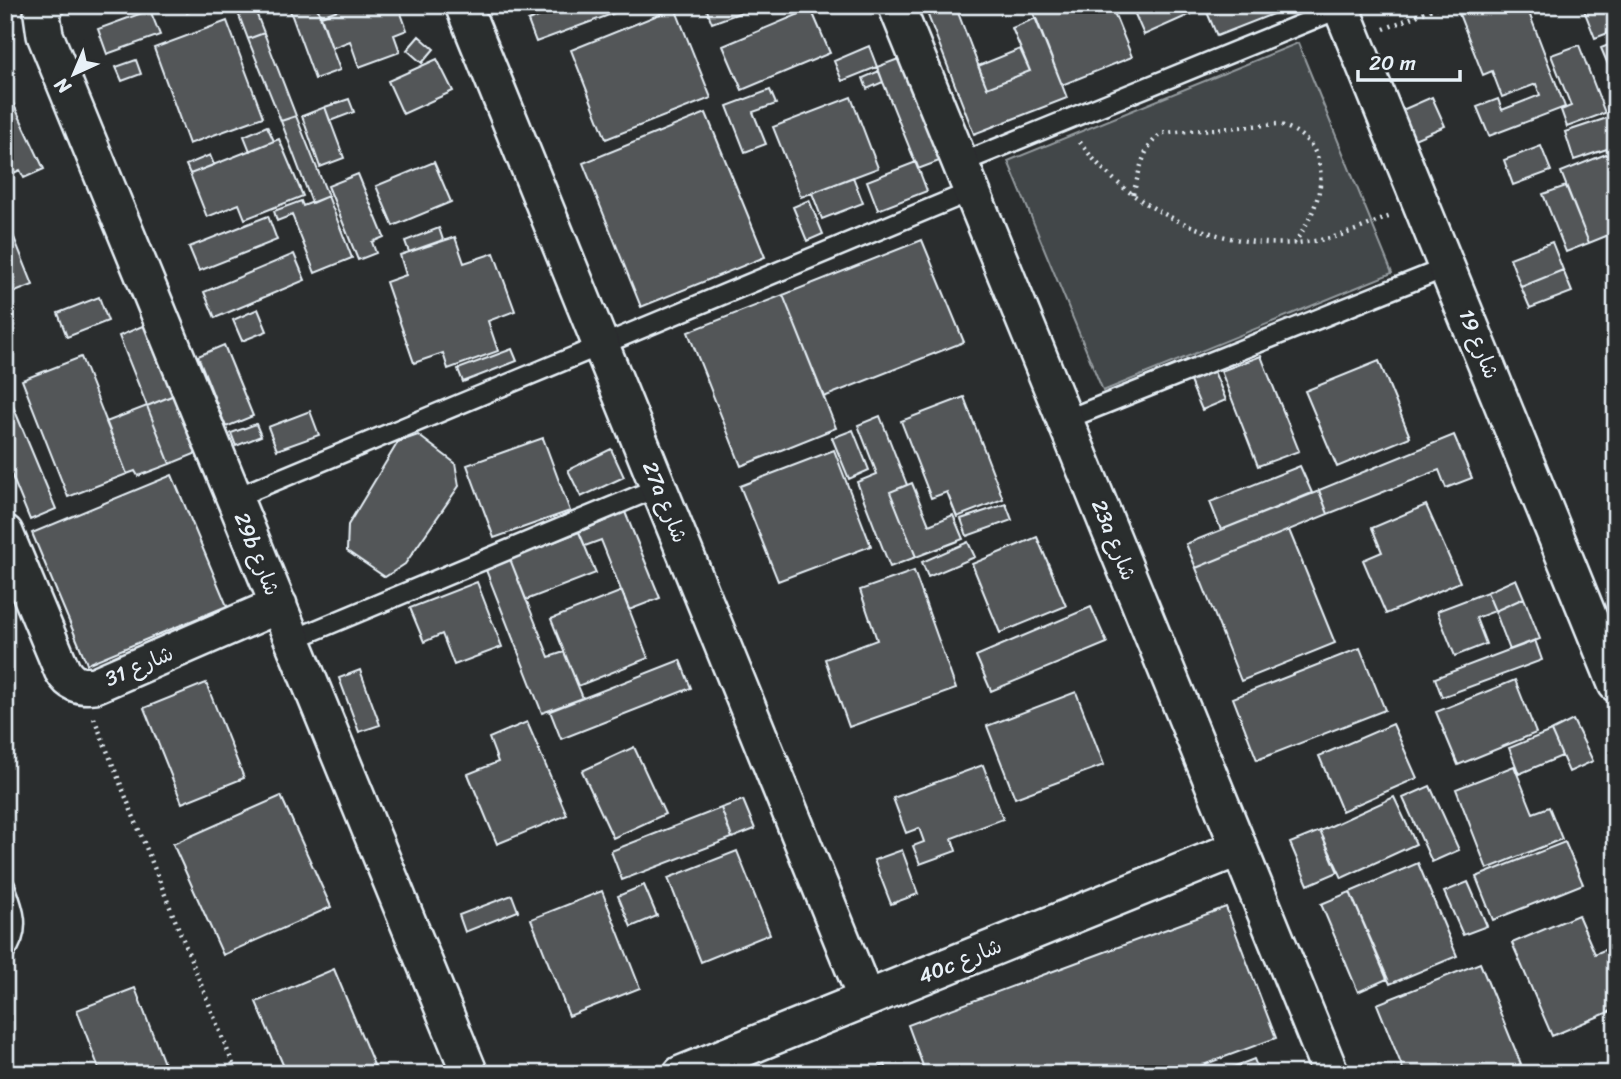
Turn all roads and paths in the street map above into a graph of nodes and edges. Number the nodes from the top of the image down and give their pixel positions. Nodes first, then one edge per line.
1 (463, 5) edge
2 (897, 5) edge
3 (1442, 5) edge
4 (1341, 6) edge
5 (45, 20) edge
6 (1356, 41) junction
7 (1068, 119) junction
8 (966, 177) junction
9 (1133, 194) junction
10 (1422, 205) junction
11 (1293, 244) junction
12 (1448, 267) junction
13 (601, 345) junction
14 (1065, 420) junction
15 (659, 487) junction
16 (234, 498) junction
17 (5, 533) edge
18 (279, 606) junction
19 (292, 640) junction
20 (1616, 684) edge
21 (81, 687) junction
22 (1239, 848) junction
23 (5, 886) edge
24 (5, 952) edge
25 (866, 999) junction
26 (237, 1074) edge
27 (470, 1074) edge
28 (681, 1074) edge
29 (1331, 1074) edge

1 - 13 street, 27a شارع
2 - 8 street, 23a شارع
3 - 6 path
4 - 6 street, شارع 19
4 - 7 lane
5 - 16 street, 29b شارع
6 - 10 street, شارع 19
7 - 8 lane
7 - 9 path
8 - 13 lane
8 - 14 street, 23a شارع
9 - 11 path
9 - 11 path
10 - 11 path
10 - 12 street, شارع 19
12 - 14 lane
12 - 20 street, شارع 19
13 - 15 street, 27a شارع
13 - 16 lane
14 - 22 street, 23a شارع
15 - 19 lane
15 - 25 street, 27a شارع
16 - 18 street, 29b شارع
17 - 21 street, شارع 31
18 - 19 street, 29b شارع
18 - 21 street, شارع 31
19 - 27 street, 29b شارع
21 - 26 path
22 - 25 street, 40c شارع
22 - 29 street, 23a شارع
23 - 24 lane
25 - 28 street, 40c شارع

